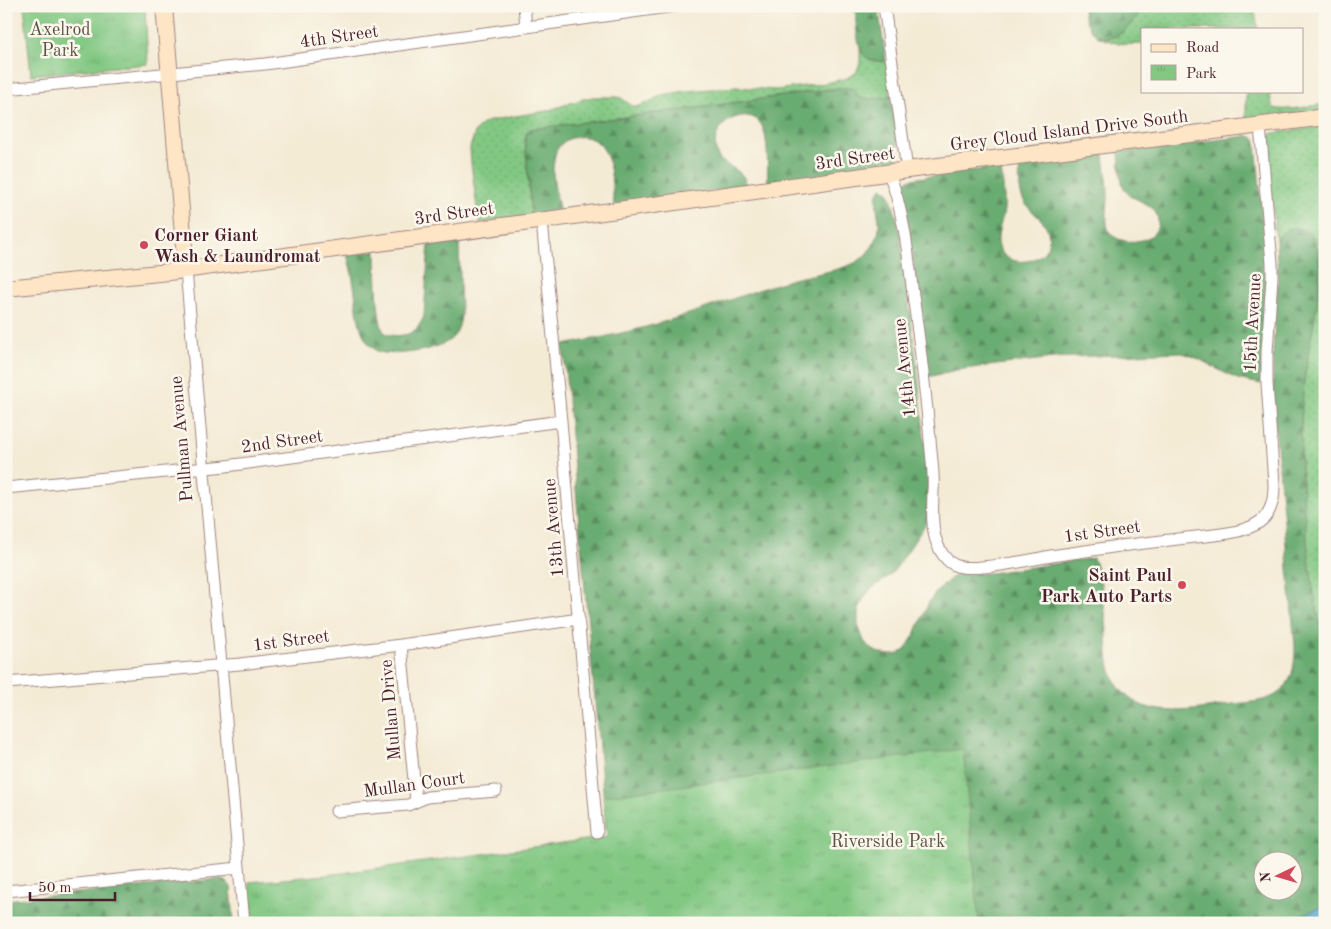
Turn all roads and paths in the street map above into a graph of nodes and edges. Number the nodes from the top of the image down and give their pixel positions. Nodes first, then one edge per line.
1 (164, 6) edge
2 (524, 6) edge
3 (674, 6) edge
4 (884, 6) edge
5 (526, 27) junction
6 (170, 74) junction
7 (6, 89) edge
8 (1325, 118) edge
9 (1260, 126) junction
10 (907, 170) junction
11 (889, 173) junction
12 (542, 221) junction
13 (186, 270) junction
14 (6, 288) edge
15 (561, 421) junction
16 (204, 468) junction
17 (6, 488) edge
18 (1263, 519) joint
19 (946, 558) joint
20 (578, 619) junction
21 (401, 645) junction
22 (221, 665) junction
23 (6, 683) edge
24 (496, 791) dead end
25 (416, 801) junction
26 (336, 811) dead end
27 (597, 832) dead end
28 (239, 868) junction
29 (6, 891) edge
30 (244, 923) edge

1 - 6 street, Pullman Avenue
2 - 5 street
3 - 5 street, 4th Street
4 - 10 street
5 - 6 street, 4th Street
6 - 7 street, 4th Street
6 - 13 street, Pullman Avenue
8 - 9 street, Grey Cloud Island Drive South
9 - 10 street, Grey Cloud Island Drive South
9 - 18 street, 15th Avenue
10 - 11 street, 3rd Street
11 - 12 street, 3rd Street
11 - 19 street, 14th Avenue
12 - 13 street, 3rd Street
12 - 15 street, 13th Avenue
13 - 14 street, 3rd Street
13 - 16 street, Pullman Avenue
15 - 16 street, 2nd Street
15 - 20 street, 13th Avenue
16 - 17 street, 2nd Street
16 - 22 street, Pullman Avenue
18 - 19 street, 1st Street
20 - 21 street, 1st Street
20 - 27 street, 13th Avenue
21 - 22 street, 1st Street
21 - 25 street, Mullan Drive
22 - 23 street, 1st Street
22 - 28 street, Pullman Avenue
24 - 25 street, Mullan Court
25 - 26 street, Mullan Court
28 - 29 street
28 - 30 street, Pullman Avenue

